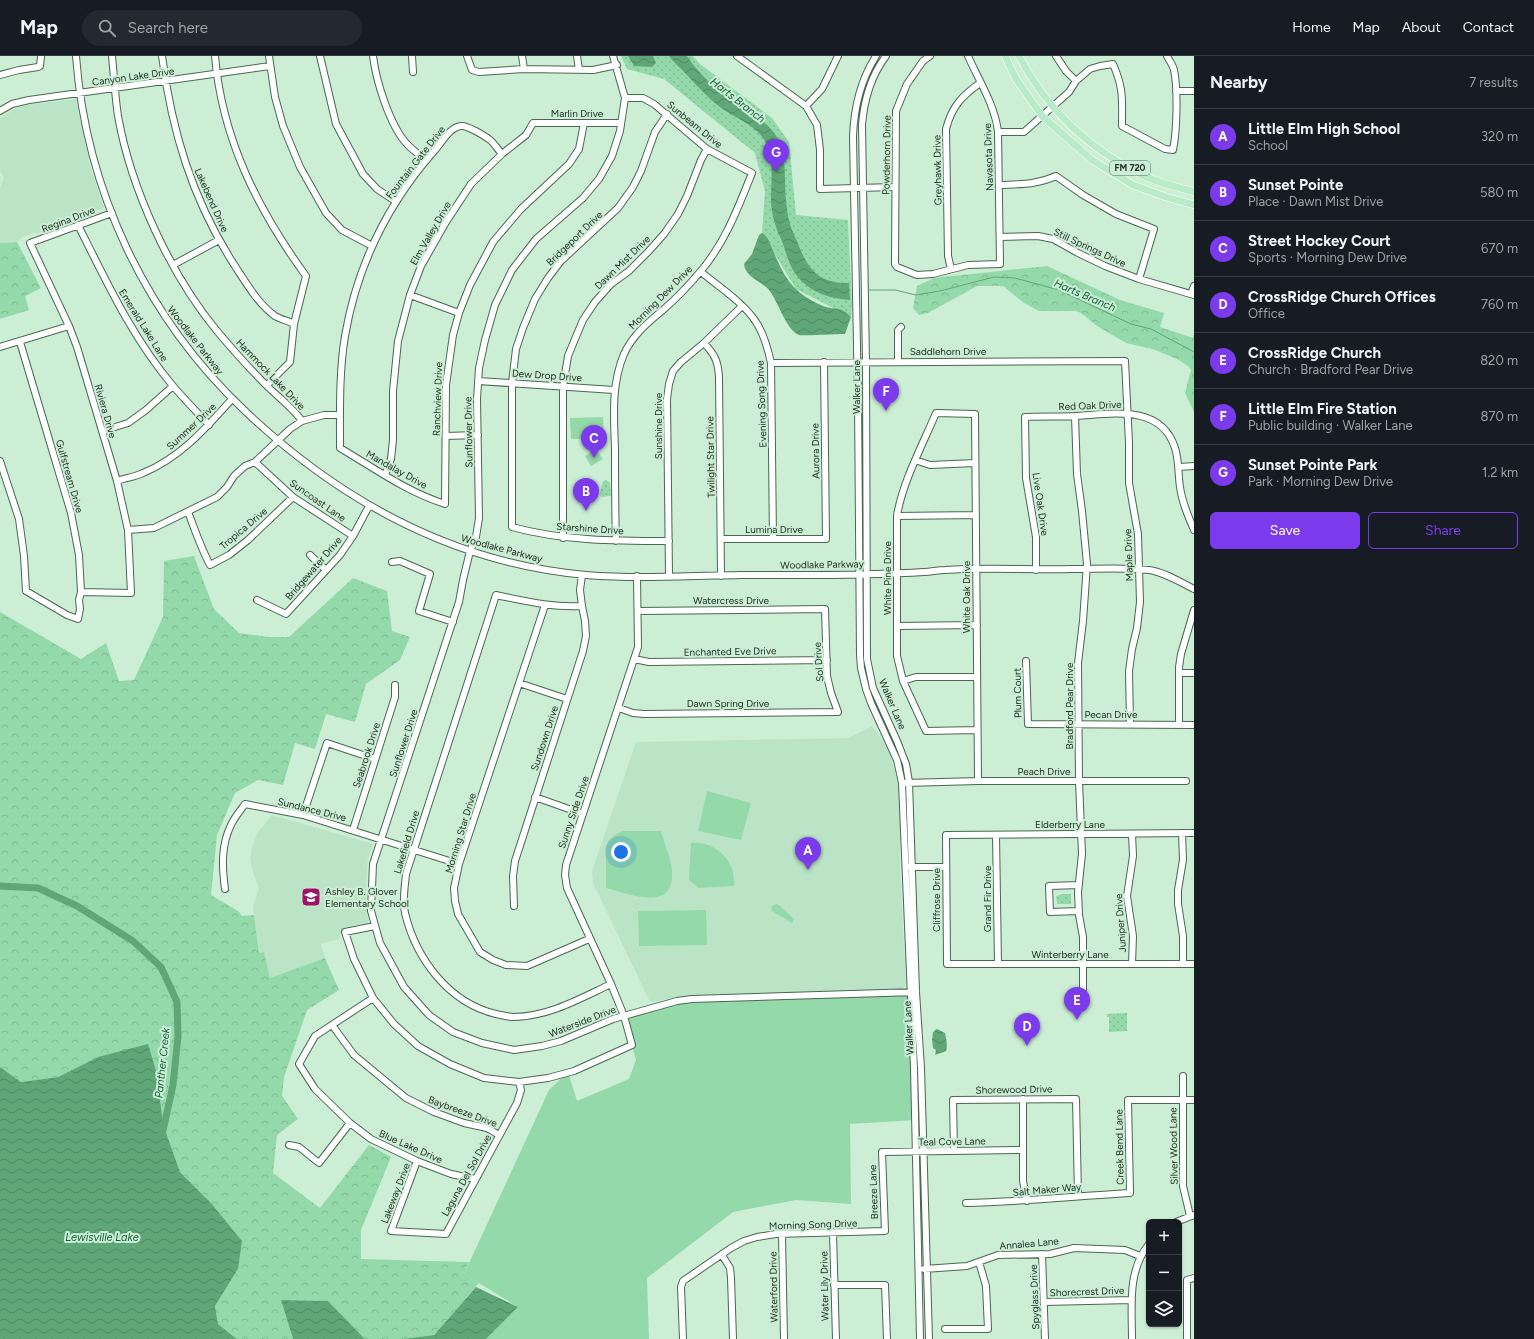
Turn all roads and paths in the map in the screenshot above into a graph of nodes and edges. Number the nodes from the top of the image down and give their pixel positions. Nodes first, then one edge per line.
1 (41, 56) edge
2 (76, 56) edge
3 (112, 56) edge
4 (162, 56) edge
5 (215, 56) edge
6 (269, 56) edge
7 (320, 56) edge
8 (373, 56) edge
9 (412, 56) edge
10 (467, 56) edge
11 (522, 56) edge
12 (577, 56) edge
13 (613, 56) edge
14 (738, 56) edge
15 (876, 56) edge
16 (886, 56) edge
17 (930, 56) edge
18 (968, 56) edge
19 (1005, 56) edge
20 (1019, 56) edge
21 (1056, 56) edge
22 (1167, 56) edge
23 (836, 57) edge
24 (617, 65) junction
25 (270, 66) junction
26 (524, 70) junction
27 (579, 70) junction
28 (413, 72) dead end
29 (217, 74) junction
30 (0, 75) edge
31 (1076, 81) junction
32 (166, 82) junction
33 (980, 83) junction
34 (114, 89) junction
35 (1176, 91) junction
36 (1194, 91) edge
37 (80, 94) junction
38 (625, 98) junction
39 (806, 106) junction
40 (1052, 108) junction
41 (0, 110) edge
42 (667, 114) junction
43 (1042, 116) junction
44 (533, 123) joint
45 (584, 123) junction
46 (621, 124) junction
47 (998, 132) junction
48 (707, 149) junction
49 (502, 154) junction
50 (426, 160) junction
51 (752, 173) joint
52 (999, 185) junction
53 (895, 187) junction
54 (854, 188) junction
55 (862, 188) junction
56 (1194, 192) edge
57 (395, 201) junction
58 (1194, 205) edge
59 (112, 213) junction
60 (78, 225) junction
61 (1000, 237) junction
62 (219, 240) junction
63 (30, 244) joint
64 (372, 246) junction
65 (173, 265) junction
66 (951, 269) junction
67 (701, 272) junction
68 (1139, 279) junction
69 (1194, 286) edge
70 (410, 295) junction
71 (1193, 295) edge
72 (742, 306) junction
73 (459, 313) junction
74 (294, 324) junction
75 (69, 326) junction
76 (901, 327) dead end
77 (20, 342) junction
78 (704, 343) junction
79 (0, 347) edge
80 (1125, 361) joint
81 (771, 362) junction
82 (824, 362) junction
83 (858, 362) junction
84 (866, 362) junction
85 (898, 362) junction
86 (478, 381) junction
87 (512, 383) junction
88 (267, 385) junction
89 (173, 386) junction
90 (563, 387) junction
91 (614, 390) junction
92 (232, 399) junction
93 (1128, 413) junction
94 (975, 414) joint
95 (340, 415) junction
96 (1075, 416) junction
97 (1025, 417) joint
98 (302, 421) junction
99 (209, 425) junction
100 (102, 431) junction
101 (446, 436) junction
102 (478, 436) junction
103 (279, 441) junction
104 (340, 448) joint
105 (915, 460) junction
106 (0, 461) edge
107 (255, 462) junction
108 (975, 463) junction
109 (1194, 466) edge
110 (1179, 467) junction
111 (384, 475) junction
112 (117, 481) junction
113 (293, 497) junction
114 (445, 504) joint
115 (369, 506) junction
116 (188, 512) junction
117 (976, 515) junction
118 (897, 516) junction
119 (1192, 521) edge
120 (512, 527) joint
121 (128, 530) junction
122 (1194, 530) edge
123 (353, 536) junction
124 (563, 538) junction
125 (773, 538) junction
126 (721, 539) junction
127 (826, 539) joint
128 (616, 541) junction
129 (669, 541) junction
130 (470, 551) junction
131 (310, 555) dead end
132 (392, 562) dead end
133 (976, 569) junction
134 (1086, 569) junction
135 (326, 570) junction
136 (1036, 570) junction
137 (1138, 570) junction
138 (897, 573) junction
139 (859, 574) junction
140 (867, 574) junction
141 (582, 575) junction
142 (637, 576) junction
143 (669, 576) junction
144 (721, 576) junction
145 (1194, 589) edge
146 (81, 592) junction
147 (257, 600) dead end
148 (545, 605) junction
149 (582, 606) junction
150 (825, 609) joint
151 (1194, 610) edge
152 (638, 611) junction
153 (453, 622) junction
154 (977, 625) junction
155 (897, 626) junction
156 (634, 659) junction
157 (827, 660) junction
158 (1026, 661) dead end
159 (1179, 673) junction
160 (1194, 673) edge
161 (977, 677) junction
162 (903, 681) junction
163 (519, 683) junction
164 (395, 685) dead end
165 (567, 699) junction
166 (619, 708) junction
167 (838, 712) joint
168 (1028, 724) joint
169 (1079, 724) junction
170 (1130, 724) junction
171 (1179, 725) junction
172 (1194, 725) edge
173 (977, 730) junction
174 (375, 759) junction
175 (978, 780) junction
176 (1079, 781) junction
177 (1186, 781) dead end
178 (909, 782) junction
179 (902, 783) junction
180 (535, 797) junction
181 (583, 814) junction
182 (303, 816) junction
183 (353, 830) junction
184 (1194, 833) edge
185 (1082, 834) junction
186 (1132, 834) junction
187 (1182, 834) junction
188 (946, 835) joint
189 (996, 835) junction
190 (381, 841) junction
191 (413, 850) junction
192 (459, 864) junction
193 (905, 867) junction
194 (913, 867) junction
195 (946, 867) junction
196 (1079, 886) junction
197 (224, 889) dead end
198 (514, 906) dead end
199 (1079, 911) junction
200 (375, 926) junction
201 (589, 939) junction
202 (947, 964) joint
203 (998, 964) junction
204 (1083, 964) junction
205 (1132, 964) junction
206 (1183, 964) junction
207 (1194, 964) edge
208 (611, 984) junction
209 (913, 992) junction
210 (1083, 996) dead end
211 (373, 998) junction
212 (624, 1016) junction
213 (332, 1025) junction
214 (917, 1068) junction
215 (1183, 1076) dead end
216 (519, 1082) junction
217 (1022, 1099) junction
218 (1182, 1100) junction
219 (1194, 1100) edge
220 (350, 1123) junction
221 (500, 1135) junction
222 (289, 1145) dead end
223 (1023, 1150) junction
224 (919, 1151) junction
225 (954, 1151) junction
226 (882, 1152) joint
227 (417, 1161) junction
228 (475, 1179) junction
229 (1130, 1193) joint
230 (1078, 1196) junction
231 (1027, 1200) junction
232 (966, 1203) dead end
233 (1192, 1216) edge
234 (1182, 1220) edge
235 (885, 1231) joint
236 (833, 1232) junction
237 (446, 1234) joint
238 (782, 1234) junction
239 (1146, 1248) edge
240 (1042, 1254) junction
241 (722, 1255) junction
242 (1140, 1256) junction
243 (979, 1262) junction
244 (923, 1269) junction
245 (1194, 1278) edge
246 (834, 1285) junction
247 (1132, 1300) junction
248 (1044, 1302) junction
249 (945, 1329) dead end
250 (682, 1339) edge
251 (733, 1339) edge
252 (784, 1339) edge
253 (836, 1339) edge
254 (886, 1339) edge
255 (920, 1339) edge
256 (929, 1339) edge
257 (1045, 1339) edge
258 (1132, 1339) edge
259 (1187, 1339) edge

1 - 30 street
2 - 37 street, Woodlake Parkway
3 - 34 street, Hammock Lake Drive
4 - 32 street, Lakebend Drive
5 - 29 street
6 - 25 street
7 - 57 street
8 - 50 street
9 - 28 street
10 - 26 street
11 - 26 street
12 - 27 street
13 - 24 street, Sunflower Drive
14 - 39 street
15 - 54 street, Walker Lane
16 - 55 street, Walker Lane
17 - 53 street, Powderhorn Drive
18 - 33 street, Navasota Drive
19 - 43 main road
20 - 40 main road, FM 720
21 - 31 street
22 - 35 street
23 - 39 street
24 - 27 street
24 - 38 street, Sunflower Drive
25 - 29 street, Canyon Lake Drive
25 - 64 street
26 - 27 street
29 - 32 street, Canyon Lake Drive
29 - 74 street
31 - 35 street
31 - 40 street
32 - 34 street, Canyon Lake Drive
32 - 62 street, Lakebend Drive
33 - 47 street, Navasota Drive
33 - 66 street, Greyhawk Drive
34 - 37 street, Canyon Lake Drive
34 - 65 street, Hammock Lake Drive
35 - 36 street
37 - 41 street, Canyon Lake Drive
37 - 59 street, Woodlake Parkway
38 - 42 street, Sunbeam Drive
38 - 46 street, Sunflower Drive
39 - 54 street
40 - 43 street
40 - 56 main road, FM 720
42 - 48 street, Sunbeam Drive
42 - 87 street, Bridgeport Drive
43 - 47 street
43 - 58 main road
44 - 45 street, Marlin Drive
44 - 49 street, Elm Valley Drive
45 - 46 street, Marlin Drive
45 - 73 street, Ranchview Drive
46 - 86 street, Sunflower Drive
47 - 52 street, Navasota Drive
48 - 51 street, Sunbeam Drive
48 - 90 street, Dawn Mist Drive
49 - 50 street, Fountain Gate Drive
49 - 70 street, Elm Valley Drive
50 - 57 street, Fountain Gate Drive
51 - 67 street, Morning Dew Drive
52 - 61 street, Navasota Drive
52 - 68 street
53 - 55 street
53 - 66 street, Powderhorn Drive
54 - 55 street
54 - 83 street, Walker Lane
55 - 84 street, Walker Lane
57 - 64 street, Fountain Gate Drive
59 - 60 street, Regina Drive
59 - 92 street, Woodlake Parkway
60 - 63 street, Regina Drive
60 - 89 street, Emerald Lake Lane
61 - 66 street, Navasota Drive
61 - 68 street, Still Springs Drive
62 - 65 street
62 - 74 street, Lakebend Drive
63 - 75 street, Riviera Drive
64 - 95 street, Fountain Gate Drive
65 - 88 street, Hammock Lake Drive
67 - 72 street, Evening Song Drive
67 - 91 street, Morning Dew Drive
68 - 71 street, Still Springs Drive
69 - 71 street
70 - 73 street
70 - 111 street, Elm Valley Drive
72 - 78 street, Sunshine Drive
72 - 81 street, Evening Song Drive
73 - 101 street, Ranchview Drive
74 - 88 street
75 - 77 street
75 - 100 street, Riviera Drive
76 - 85 street
77 - 79 street
77 - 146 street, Gulfstream Drive
78 - 126 street, Twilight Star Drive
78 - 129 street, Sunshine Drive
80 - 85 street, Saddlehorn Drive
80 - 93 street, Maple Drive
81 - 82 street, Saddlehorn Drive
81 - 125 street, Evening Song Drive
82 - 83 street, Saddlehorn Drive
82 - 127 street, Aurora Drive
83 - 84 street, Saddlehorn Drive
83 - 139 street, Walker Lane
84 - 85 street, Saddlehorn Drive
84 - 140 street, Walker Lane
86 - 87 street, Dew Drop Drive
86 - 102 street, Sunflower Drive
87 - 90 street, Dew Drop Drive
87 - 120 street, Bridgeport Drive
88 - 98 street, Hammock Lake Drive
89 - 99 street, Emerald Lake Lane
89 - 100 street
90 - 91 street, Dew Drop Drive
90 - 124 street, Dawn Mist Drive
91 - 128 street, Morning Dew Drive
92 - 99 street, Summer Drive
92 - 103 street, Woodlake Parkway
93 - 96 street, Red Oak Drive
93 - 110 street, Red Oak Drive
93 - 137 street, Maple Drive
94 - 105 street, White Pine Drive
94 - 108 street, White Oak Drive
95 - 98 street
95 - 104 street, Fountain Gate Drive
96 - 97 street, Red Oak Drive
96 - 134 street, Bradford Pear Drive
97 - 136 street, Live Oak Drive
98 - 103 street
99 - 112 street, Summer Drive
100 - 112 street, Riviera Drive
101 - 102 street
101 - 114 street, Ranchview Drive
102 - 130 street, Sunflower Drive
103 - 107 street
103 - 115 street, Woodlake Parkway
104 - 111 street, Mandalay Drive
105 - 108 street
105 - 118 street, White Pine Drive
106 - 146 street, Gulfstream Drive
107 - 113 street, Suncoast Lane
107 - 116 street
108 - 117 street, White Oak Drive
109 - 110 street
110 - 119 street, Red Oak Drive
111 - 114 street, Mandalay Drive
112 - 121 street, Riviera Drive
113 - 116 street, Tropica Drive
113 - 123 street, Suncoast Lane
115 - 123 street, Bridgewater Drive
115 - 130 street, Woodlake Parkway
116 - 121 street
117 - 118 street
117 - 133 street, White Oak Drive
118 - 138 street, White Pine Drive
119 - 122 street, Red Oak Drive
120 - 124 street, Starshine Drive
121 - 146 street, Riviera Drive
123 - 135 street, Bridgewater Drive
124 - 128 street, Starshine Drive
125 - 126 street, Lumina Drive
125 - 127 street, Lumina Drive
126 - 144 street, Twilight Star Drive
128 - 129 street, Starshine Drive
129 - 143 street, Sunshine Drive
130 - 141 street, Woodlake Parkway
130 - 153 street, Sunflower Drive
131 - 135 street
132 - 153 street
133 - 136 street, Woodlake Parkway
133 - 138 street, Woodlake Parkway
133 - 154 street, White Oak Drive
134 - 136 street, Woodlake Parkway
134 - 137 street, Woodlake Parkway
134 - 169 street, Bradford Pear Drive
135 - 147 street, Bridgewater Drive
137 - 145 street, Woodlake Parkway
137 - 170 street, Maple Drive
138 - 140 street, Woodlake Parkway
138 - 155 street, White Pine Drive
139 - 140 street, Woodlake Parkway
139 - 144 street, Woodlake Parkway
139 - 179 street, Walker Lane
140 - 178 street, Walker Lane
141 - 142 street, Woodlake Parkway
141 - 149 street, Sundown Drive
142 - 143 street, Woodlake Parkway
142 - 152 street, Sunny Side Drive
143 - 144 street, Woodlake Parkway
148 - 149 street
148 - 163 street, Morning Star Drive
148 - 191 street, Lakefield Drive
149 - 165 street, Sundown Drive
150 - 152 street, Watercress Drive
150 - 157 street, Sol Drive
151 - 159 street
152 - 156 street, Sunny Side Drive
153 - 190 street, Sunflower Drive
154 - 155 street
154 - 161 street, White Oak Drive
155 - 162 street, White Pine Drive
156 - 157 street, Enchanted Eve Drive
156 - 166 street, Sunny Side Drive
157 - 167 street, Sol Drive
158 - 168 street, Plum Court
159 - 160 street
159 - 171 street
161 - 162 street
161 - 173 street, White Oak Drive
162 - 173 street, White Pine Drive
163 - 165 street
163 - 192 street, Morning Star Drive
164 - 174 street, Seabrook Drive
165 - 180 street, Sundown Drive
166 - 167 street, Dawn Spring Drive
166 - 181 street, Sunny Side Drive
168 - 169 street, Pecan Drive
169 - 170 street, Pecan Drive
169 - 176 street, Bradford Pear Drive
170 - 171 street, Pecan Drive
171 - 172 street, Pecan Drive
173 - 175 street, White Oak Drive
174 - 182 street
174 - 183 street, Seabrook Drive
175 - 176 street, Peach Drive
175 - 178 street, Peach Drive
176 - 177 street, Peach Drive
176 - 185 street, Bradford Pear Drive
178 - 179 street, Peach Drive
178 - 194 street, Walker Lane
179 - 193 street, Walker Lane
180 - 181 street
180 - 198 street, Sundown Drive
181 - 201 street, Sunny Side Drive
182 - 183 street, Sundance Drive
182 - 197 street, Sundance Drive
183 - 190 street, Sundance Drive
184 - 187 street, Elderberry Lane
185 - 186 street, Elderberry Lane
185 - 189 street, Elderberry Lane
185 - 196 street, Bradford Pear Drive
186 - 187 street, Elderberry Lane
186 - 205 street, Juniper Drive
187 - 206 street
188 - 189 street, Elderberry Lane
188 - 195 street, Cliffrose Drive
189 - 203 street, Grand Fir Drive
190 - 191 street, Sundance Drive
190 - 200 street, Waterside Drive
191 - 192 street, Sundance Drive
191 - 208 street, Lakefield Drive
192 - 201 street, Morning Star Drive
193 - 194 street
193 - 209 street, Walker Lane
194 - 195 street
194 - 209 street, Walker Lane
195 - 202 street, Cliffrose Drive
196 - 199 street, Bradford Pear Drive
196 - 199 street
199 - 204 street, Bradford Pear Drive
200 - 211 street
200 - 212 street, Waterside Drive
201 - 208 street, Sunny Side Drive
202 - 203 street, Winterberry Lane
203 - 204 street, Winterberry Lane
204 - 205 street, Winterberry Lane
204 - 210 street, Bradford Pear Drive
205 - 206 street, Winterberry Lane
206 - 207 street, Winterberry Lane
208 - 212 street, Sunny Side Drive
209 - 212 street, Waterside Drive
209 - 214 street, Walker Lane
211 - 213 street
211 - 216 street
212 - 216 street, Sunny Side Drive
213 - 220 street, Blue Lake Drive
213 - 221 street, Baybreeze Drive
214 - 224 street, Walker Lane
214 - 224 street, Walker Lane
215 - 218 street, Silver Wood Lane
216 - 221 street, Laguna Del Sol Drive
217 - 223 street
217 - 225 street, Shorewood Drive
217 - 230 street, Shorewood Drive
218 - 219 street
218 - 229 street, Creek Bend Lane
218 - 233 street, Silver Wood Lane
220 - 222 street
220 - 227 street, Blue Lake Drive
221 - 228 street, Laguna Del Sol Drive
223 - 225 street, Teal Cove Lane
223 - 231 street
224 - 225 street, Teal Cove Lane
224 - 226 street, Teal Cove Lane
224 - 244 street, Walker Lane
224 - 244 street, Walker Lane
226 - 235 street, Breeze Lane
227 - 228 street, Blue Lake Drive
227 - 237 street, Lakeway Drive
228 - 237 street, Laguna Del Sol Drive
229 - 230 street, Salt Maker Way
230 - 231 street, Salt Maker Way
231 - 232 street, Salt Maker Way
233 - 234 street
235 - 236 street, Morning Song Drive
236 - 238 street, Morning Song Drive
236 - 246 street, Water Lily Drive
238 - 241 street, Morning Song Drive
238 - 252 street, Waterford Drive
239 - 242 street
240 - 242 street, Annalea Lane
240 - 243 street, Annalea Lane
240 - 248 street, Spyglass Drive
241 - 250 street, Morning Song Drive
241 - 251 street
242 - 247 street
243 - 244 street, Annalea Lane
243 - 249 street
244 - 255 street, Walker Lane
244 - 256 street, Walker Lane
245 - 259 street
246 - 253 street, Water Lily Drive
246 - 254 street
247 - 248 street, Shorecrest Drive
247 - 258 street
248 - 257 street, Spyglass Drive

